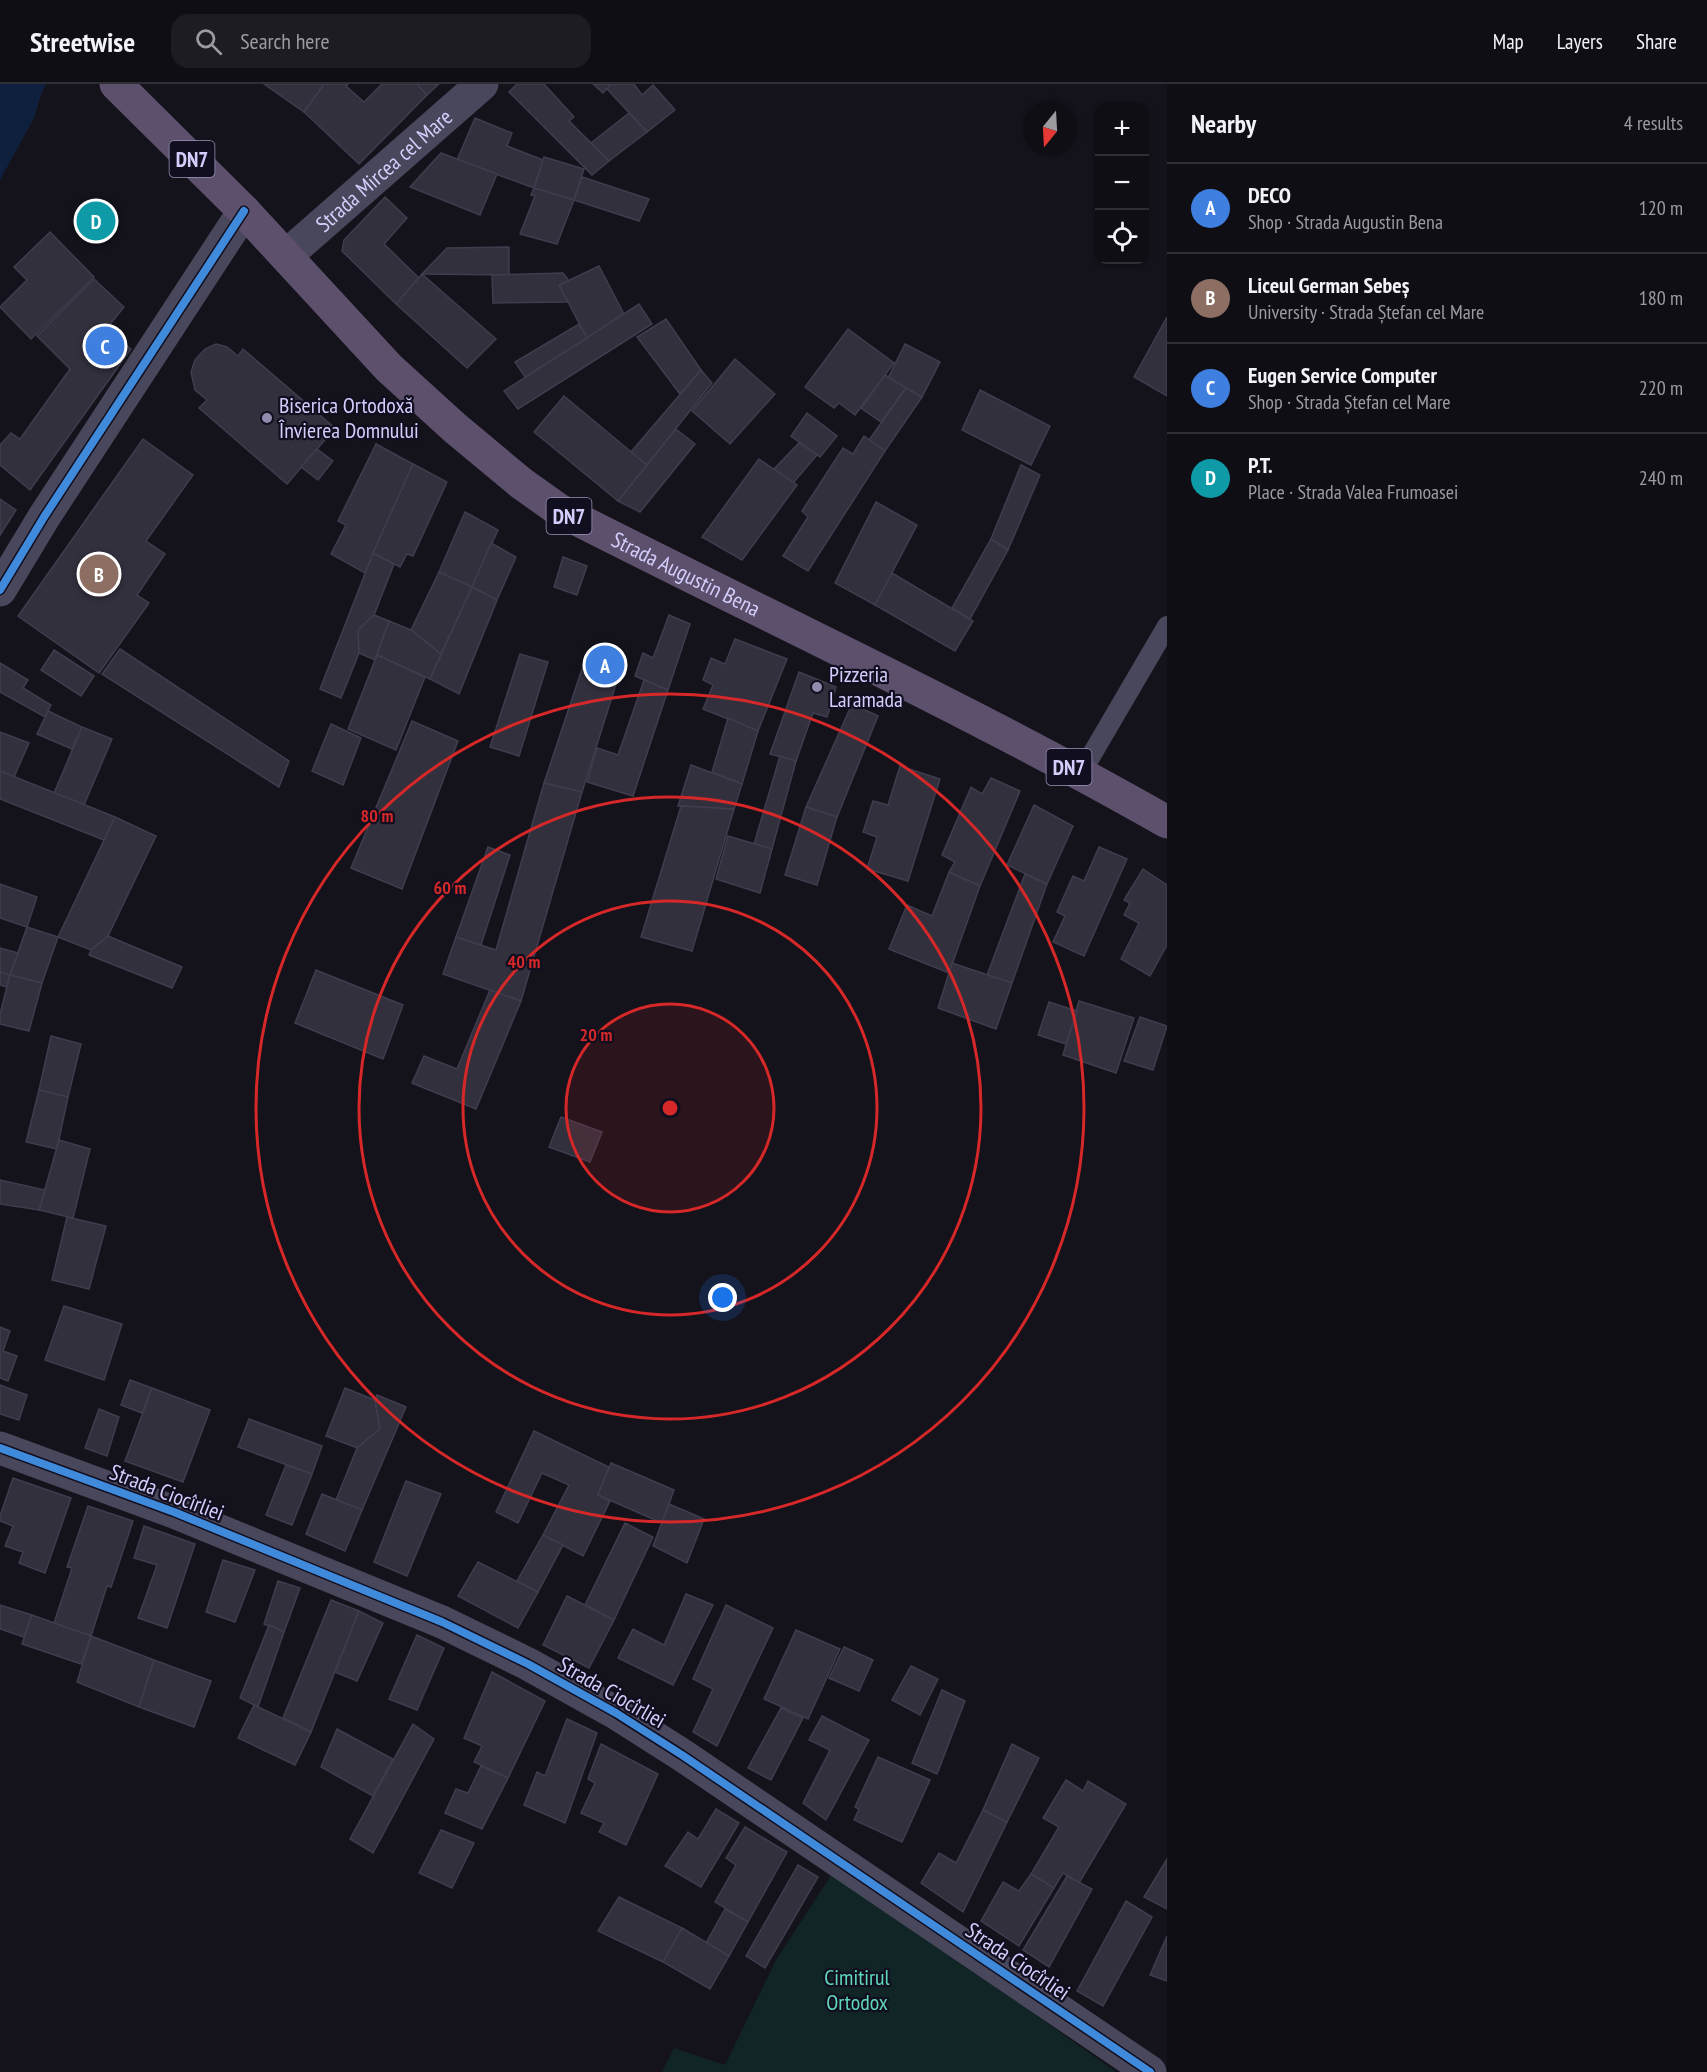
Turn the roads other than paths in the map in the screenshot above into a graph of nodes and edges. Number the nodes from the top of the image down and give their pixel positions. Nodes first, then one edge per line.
1 (116, 84) edge
2 (482, 84) edge
3 (244, 212) junction
4 (286, 256) junction
5 (0, 590) edge
6 (1167, 626) edge
7 (1081, 773) junction
8 (1167, 822) edge
9 (0, 1448) edge
10 (1150, 2072) edge

1 - 3 main road, DN7
2 - 4 street, Strada Mircea cel Mare
3 - 4 main road, Strada Augustin Bena / DN7
3 - 5 street
4 - 7 main road, Strada Augustin Bena / DN7
6 - 7 lane
7 - 8 main road, Strada Augustin Bena / DN7
9 - 10 street, Strada Ciocîrliei

